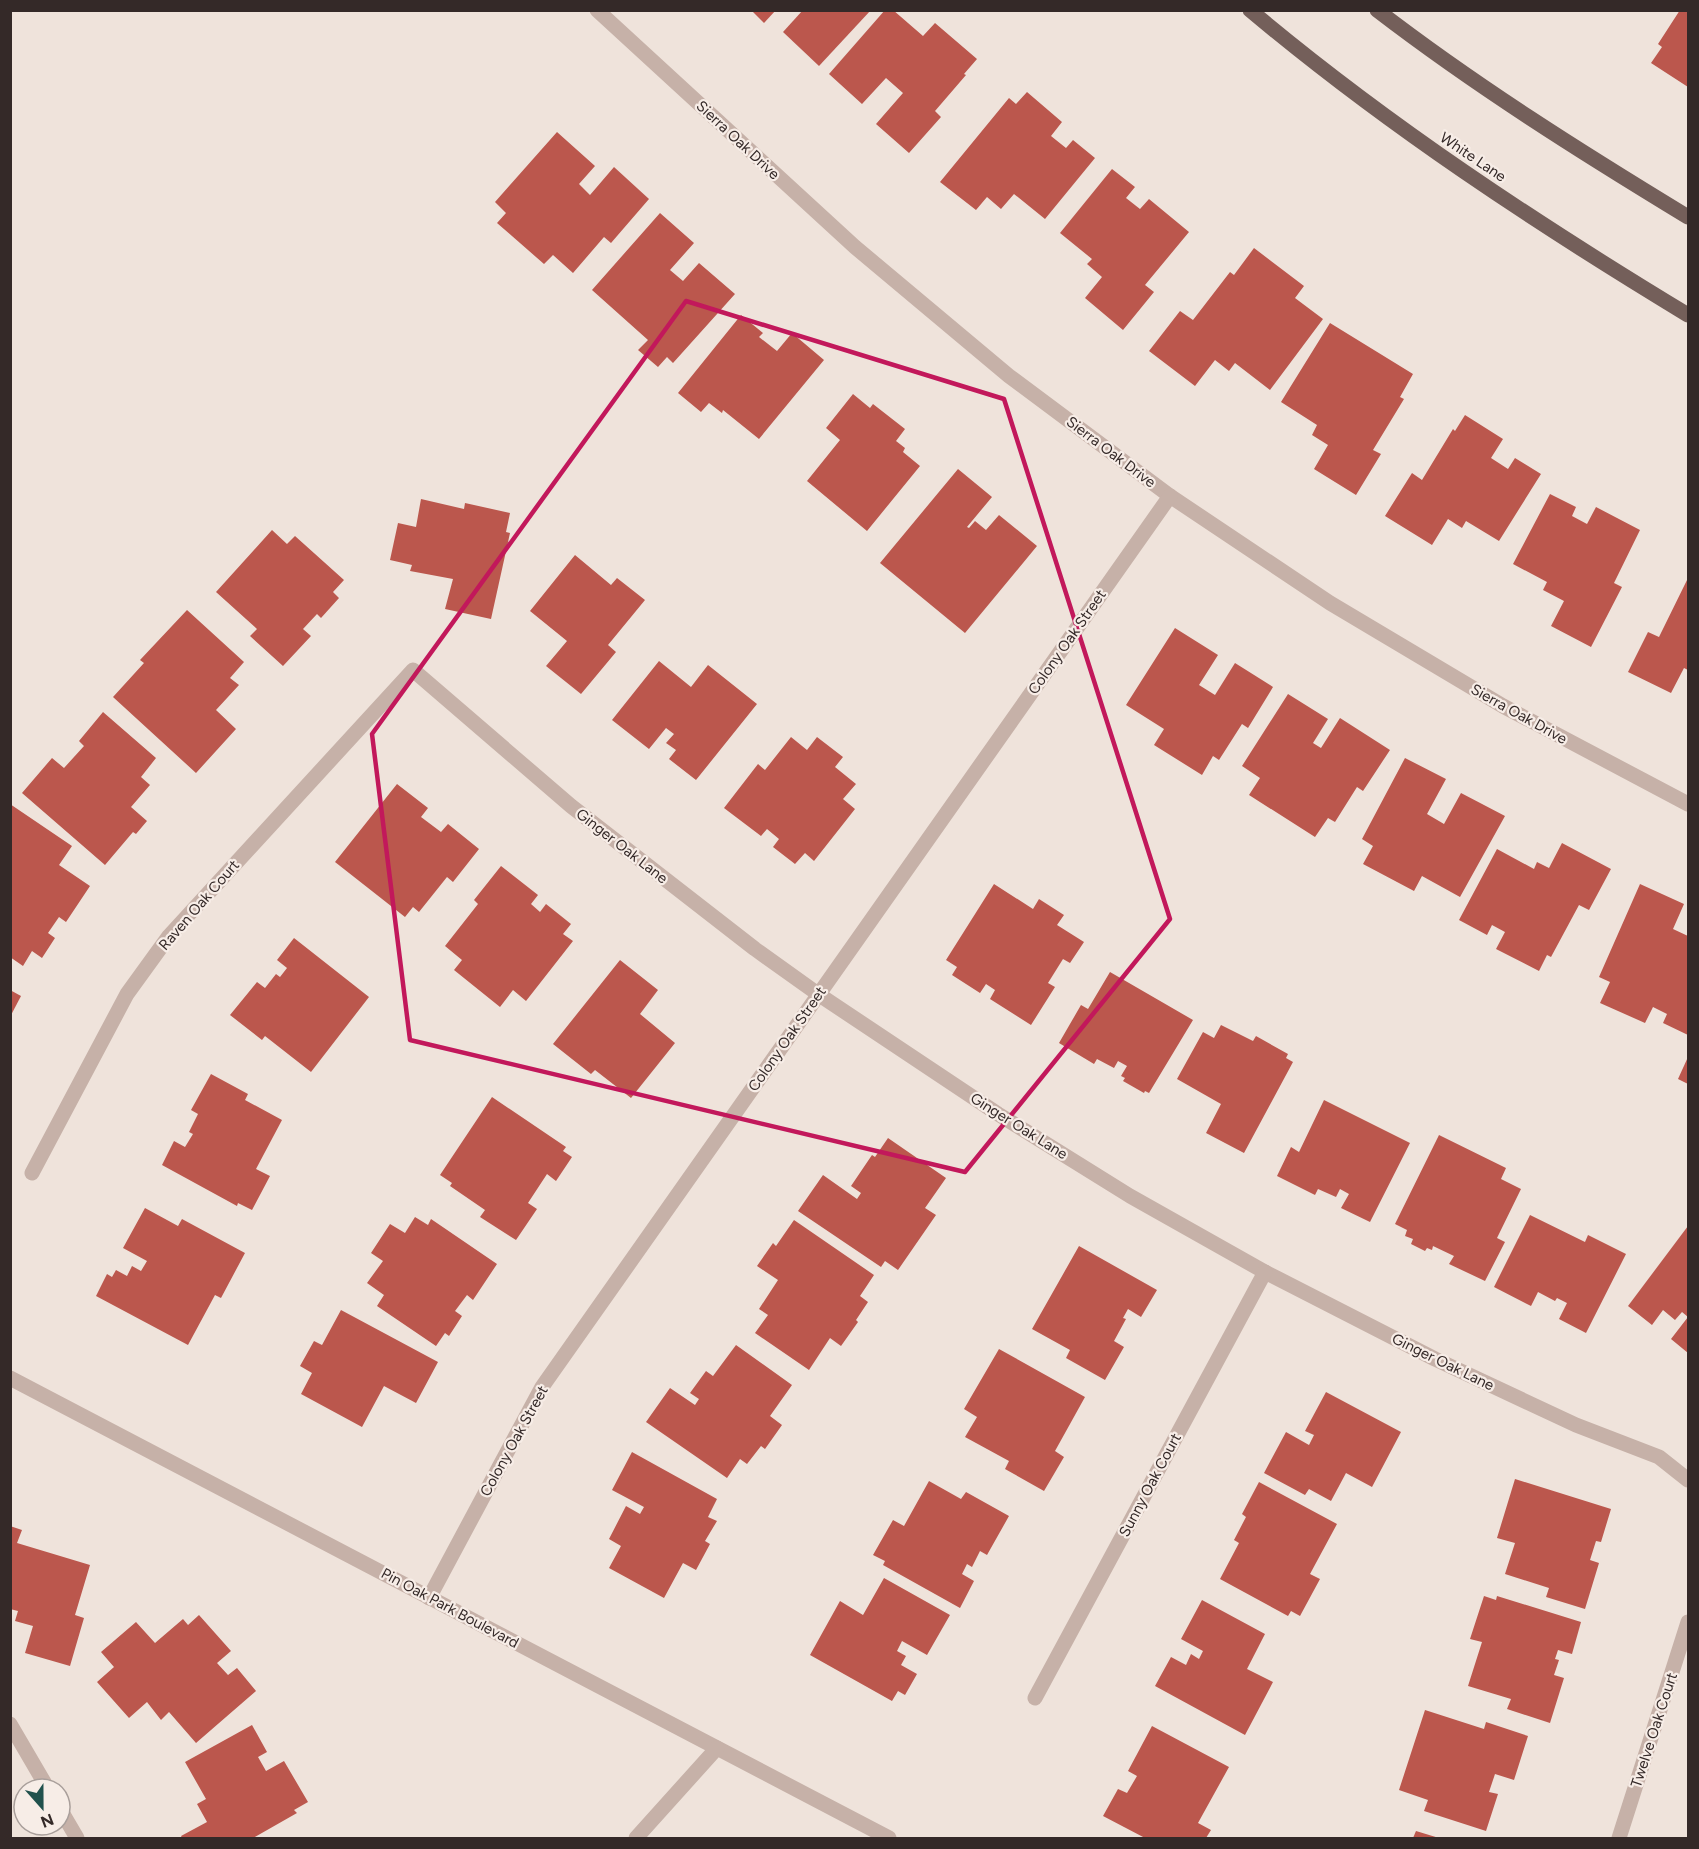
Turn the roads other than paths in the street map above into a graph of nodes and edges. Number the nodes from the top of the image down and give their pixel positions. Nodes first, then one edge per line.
1 (597, 10) edge
2 (1250, 10) edge
3 (1377, 10) edge
4 (1689, 217) edge
5 (1689, 315) edge
6 (1170, 496) junction
7 (413, 670) joint
8 (1689, 804) edge
9 (818, 994) junction
10 (32, 1173) dead end
11 (1265, 1272) junction
12 (10, 1378) edge
13 (1689, 1480) edge
14 (429, 1598) junction
15 (1689, 1622) edge
16 (1035, 1698) dead end
17 (10, 1724) edge
18 (717, 1748) junction
19 (41, 1777) edge
20 (636, 1839) edge
21 (889, 1839) edge
22 (1619, 1839) edge

1 - 6 street, Sierra Oak Drive
2 - 5 main road, White Lane
3 - 4 main road
6 - 8 street, Sierra Oak Drive
6 - 9 street, Colony Oak Street
7 - 9 street, Ginger Oak Lane
7 - 10 street, Raven Oak Court
9 - 11 street, Ginger Oak Lane
9 - 14 street, Colony Oak Street
11 - 13 street, Ginger Oak Lane
11 - 16 street, Sunny Oak Court
12 - 14 street, Pin Oak Park Boulevard
14 - 18 street, Pin Oak Park Boulevard
15 - 22 street, Twelve Oak Court
17 - 19 street
18 - 20 street
18 - 21 street, Pin Oak Park Boulevard

